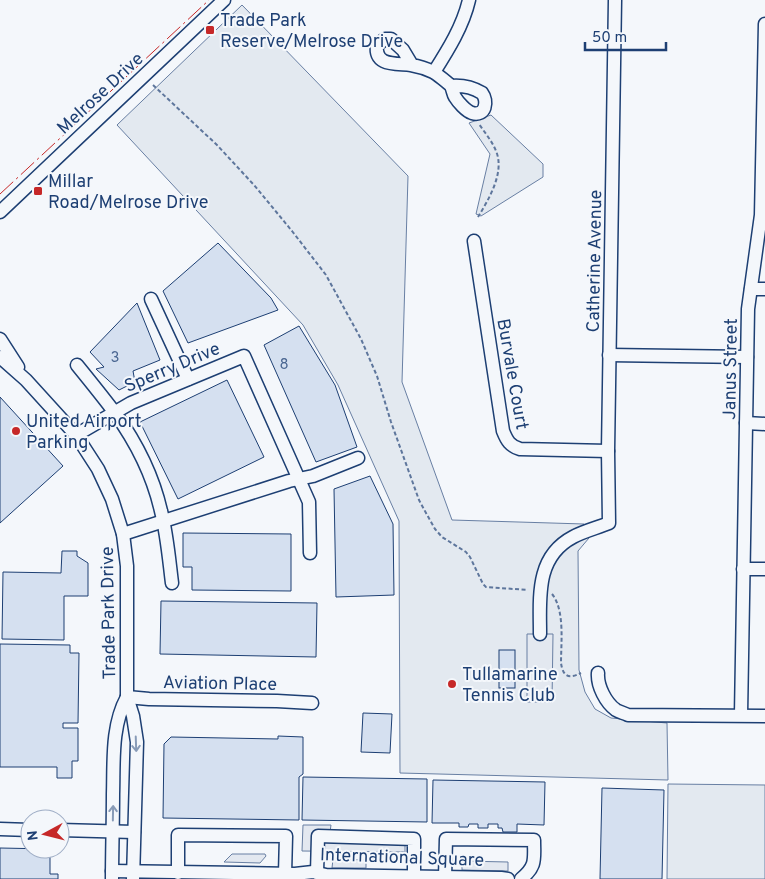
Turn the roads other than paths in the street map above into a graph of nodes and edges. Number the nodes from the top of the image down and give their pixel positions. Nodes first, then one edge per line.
1 (224, 0) edge
2 (469, 0) edge
3 (616, 0) edge
4 (765, 24) edge
5 (412, 65) dead end
6 (434, 72) junction
7 (451, 86) dead end
8 (763, 150) edge
9 (0, 212) edge
10 (474, 241) dead end
11 (751, 289) junction
12 (765, 289) edge
13 (151, 299) dead end
14 (0, 338) edge
15 (609, 355) junction
16 (0, 357) edge
17 (747, 358) junction
18 (77, 365) dead end
19 (188, 379) junction
20 (26, 380) junction
21 (114, 412) junction
22 (746, 423) junction
23 (765, 424) edge
24 (76, 436) junction
25 (608, 451) junction
26 (358, 458) dead end
27 (300, 479) junction
28 (164, 521) junction
29 (123, 534) junction
30 (310, 553) dead end
31 (743, 569) junction
32 (765, 570) edge
33 (172, 583) dead end
34 (540, 634) dead end
35 (598, 674) dead end
36 (127, 696) junction
37 (312, 703) dead end
38 (741, 715) junction
39 (765, 716) edge
40 (0, 829) edge
41 (20, 830) edge
42 (70, 830) edge
43 (113, 832) junction
44 (134, 832) junction
45 (178, 873) junction
46 (317, 873) junction
47 (112, 875) edge
48 (133, 875) edge
49 (259, 876) edge
50 (290, 876) edge
51 (414, 876) junction
52 (444, 878) edge
53 (508, 879) edge
54 (521, 879) edge

1 - 9 street, Melrose Drive
2 - 6 street
3 - 15 street, Catherine Avenue
4 - 8 street, Janus Street
5 - 6 street
6 - 7 street
8 - 11 street, Janus Street
10 - 25 street, Burvale Court
11 - 12 street
11 - 17 street, Janus Street
13 - 19 street
14 - 20 street, Trade Park Drive
15 - 17 street
15 - 25 street, Catherine Avenue
16 - 20 street, Trade Park Drive
17 - 22 street, Janus Street
18 - 21 street
19 - 21 street, Sperry Drive
19 - 27 street, Sperry Drive
20 - 24 street, Trade Park Drive
21 - 24 street, Sperry Drive
21 - 28 street
22 - 23 street
22 - 31 street, Janus Street
24 - 29 street, Trade Park Drive
25 - 34 street, Catherine Avenue
26 - 27 street
27 - 28 street
27 - 30 street, Sperry Drive
28 - 29 street
28 - 33 street
29 - 36 street, Trade Park Drive
31 - 32 street
31 - 38 street, Janus Street
35 - 38 street
36 - 37 street, Aviation Place
43 -> 36 street, Trade Park Drive
36 -> 44 street, Trade Park Drive
38 - 39 street
40 - 41 street
42 - 43 street
43 - 44 street
43 - 47 street, Trade Park Drive
44 - 48 street, Trade Park Drive
45 - 48 street, International Square
45 - 49 street, International Square
45 - 50 street
46 - 50 street, International Square
46 - 51 street, International Square
46 - 51 street
47 - 48 street, International Square
49 - 50 street, International Square
51 - 52 street, International Square
52 - 53 street, International Square
52 - 54 street

